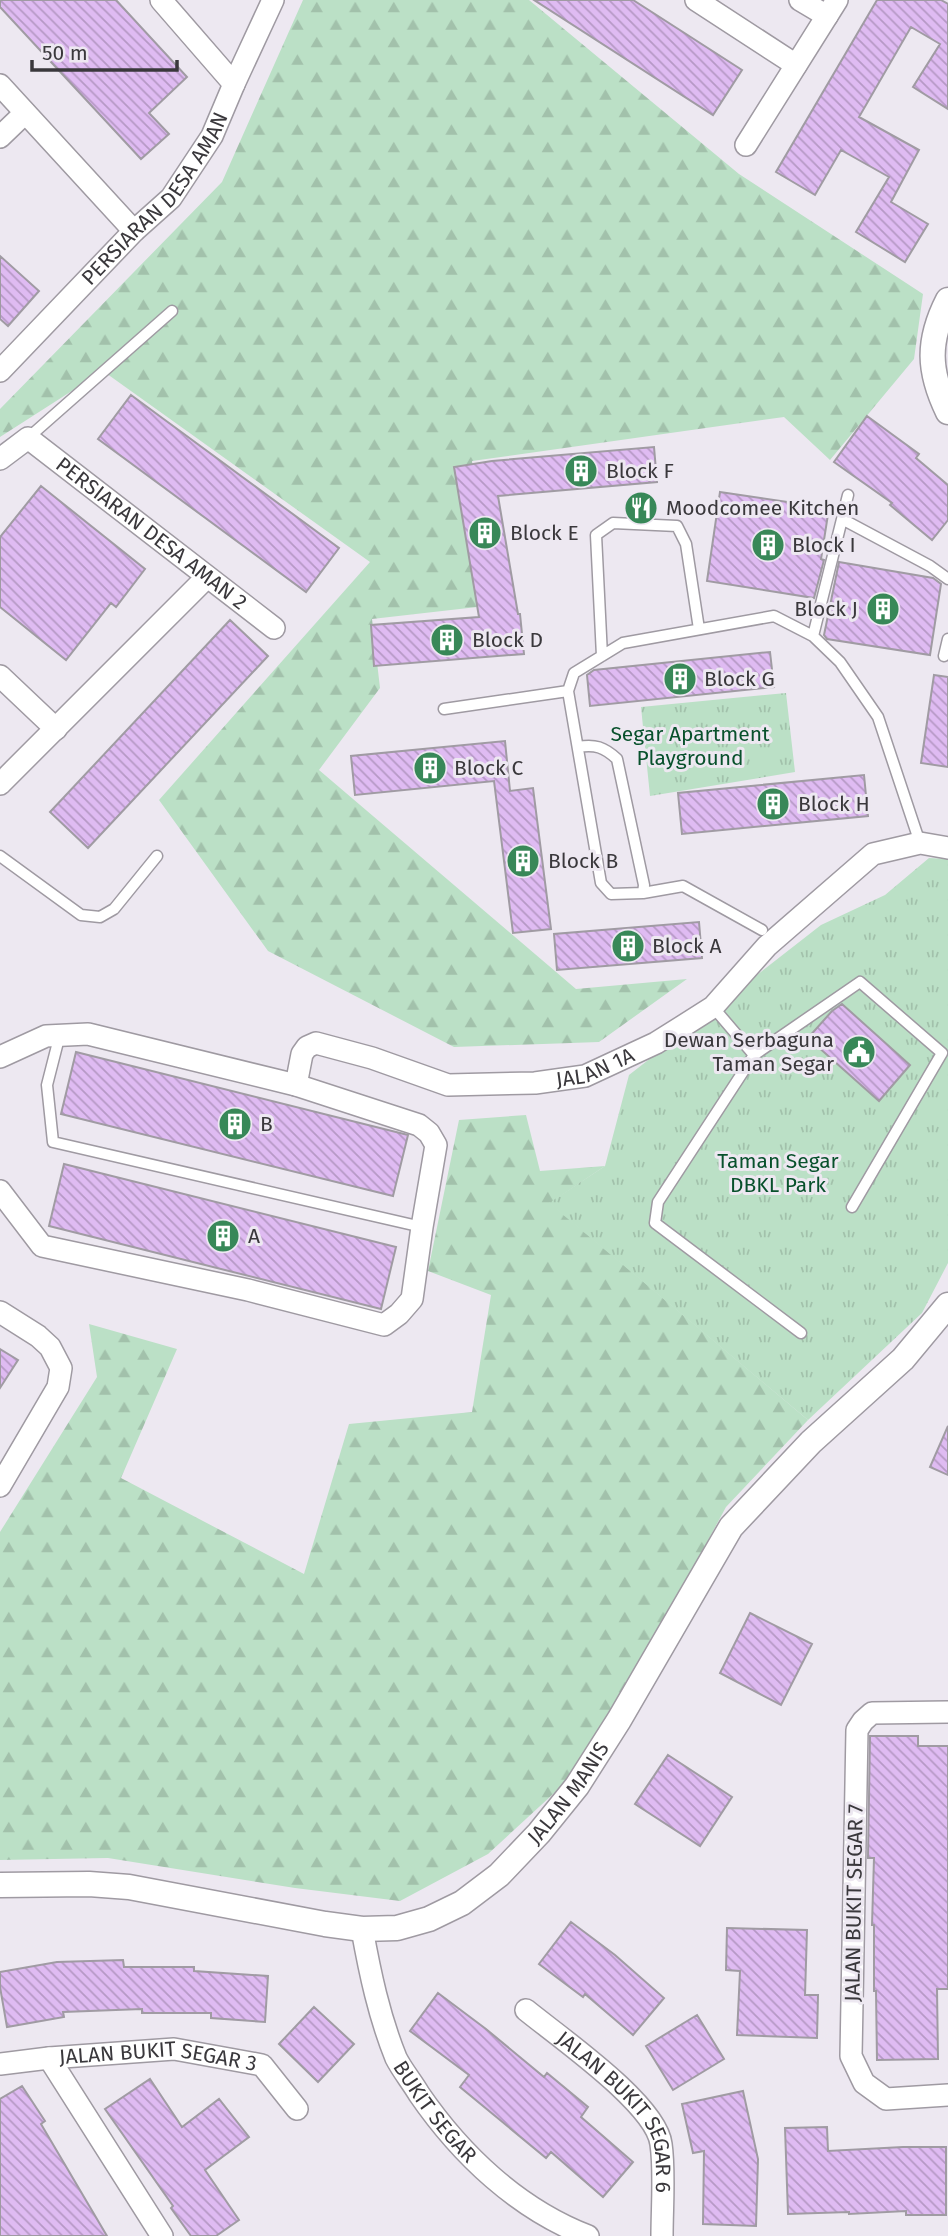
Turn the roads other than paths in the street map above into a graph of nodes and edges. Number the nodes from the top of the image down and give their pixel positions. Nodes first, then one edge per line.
1 (273, 0) edge
2 (696, 0) edge
3 (800, 0) edge
4 (169, 4) edge
5 (832, 8) edge
6 (796, 65) junction
7 (234, 84) junction
8 (0, 85) edge
9 (25, 113) junction
10 (0, 137) edge
11 (747, 145) dead end
12 (134, 231) junction
13 (948, 300) edge
14 (172, 311) dead end
15 (0, 371) edge
16 (948, 412) edge
17 (28, 438) junction
18 (0, 459) edge
19 (848, 495) dead end
20 (842, 519) junction
21 (207, 577) junction
22 (948, 579) edge
23 (274, 628) dead end
24 (699, 629) junction
25 (813, 636) junction
26 (948, 639) edge
27 (602, 656) junction
28 (944, 656) dead end
29 (0, 676) edge
30 (568, 691) junction
31 (444, 709) dead end
32 (56, 729) junction
33 (578, 747) junction
34 (0, 784) edge
35 (919, 842) junction
36 (948, 848) edge
37 (0, 856) edge
38 (157, 856) dead end
39 (643, 893) junction
40 (762, 930) dead end
41 (713, 1007) junction
42 (60, 1034) junction
43 (754, 1055) junction
44 (0, 1057) edge
45 (296, 1085) junction
46 (0, 1191) edge
47 (852, 1208) dead end
48 (422, 1227) junction
49 (948, 1305) edge
50 (0, 1312) edge
51 (801, 1333) dead end
52 (0, 1486) edge
53 (948, 1712) edge
54 (0, 1885) edge
55 (362, 1929) junction
56 (526, 2010) dead end
57 (49, 2058) junction
58 (0, 2064) edge
59 (948, 2095) edge
60 (297, 2109) dead end
61 (559, 2231) edge
62 (162, 2236) edge
63 (588, 2236) edge
64 (662, 2236) edge

1 - 7 street, PERSIARAN DESA AMAN
2 - 6 street
3 - 5 street
4 - 7 street
5 - 6 street
6 - 11 street
7 - 12 street, PERSIARAN DESA AMAN
8 - 9 street
9 - 10 street
9 - 12 street
12 - 15 street, PERSIARAN DESA AMAN
13 - 16 street
14 - 17 lane
17 - 18 street
17 - 21 street, PERSIARAN DESA AMAN 2
19 - 20 lane
20 - 22 lane
20 - 25 lane
21 - 23 street, PERSIARAN DESA AMAN 2
21 - 32 street
24 - 25 lane
24 - 27 lane
24 - 27 lane
25 - 35 lane
26 - 28 lane
27 - 30 lane
29 - 32 street
30 - 31 lane
30 - 33 lane
32 - 34 street
33 - 39 lane
33 - 39 lane
35 - 36 street, JALAN 1A
35 - 41 street, JALAN 1A
37 - 38 lane
39 - 40 lane
41 - 43 lane
41 - 45 street, JALAN 1A
42 - 44 street
42 - 45 street
42 - 48 lane
43 - 47 lane
43 - 51 lane
45 - 48 street
46 - 48 street
49 - 55 street, JALAN MANIS
50 - 52 street
53 - 59 street, JALAN BUKIT SEGAR 7
54 - 55 street, JALAN MANIS
55 - 61 street, BUKIT SEGAR
56 - 64 street, JALAN BUKIT SEGAR 6
57 - 58 street, JALAN BUKIT SEGAR 3
57 - 60 street, JALAN BUKIT SEGAR 3
57 - 62 street
61 - 63 street, BUKIT SEGAR

